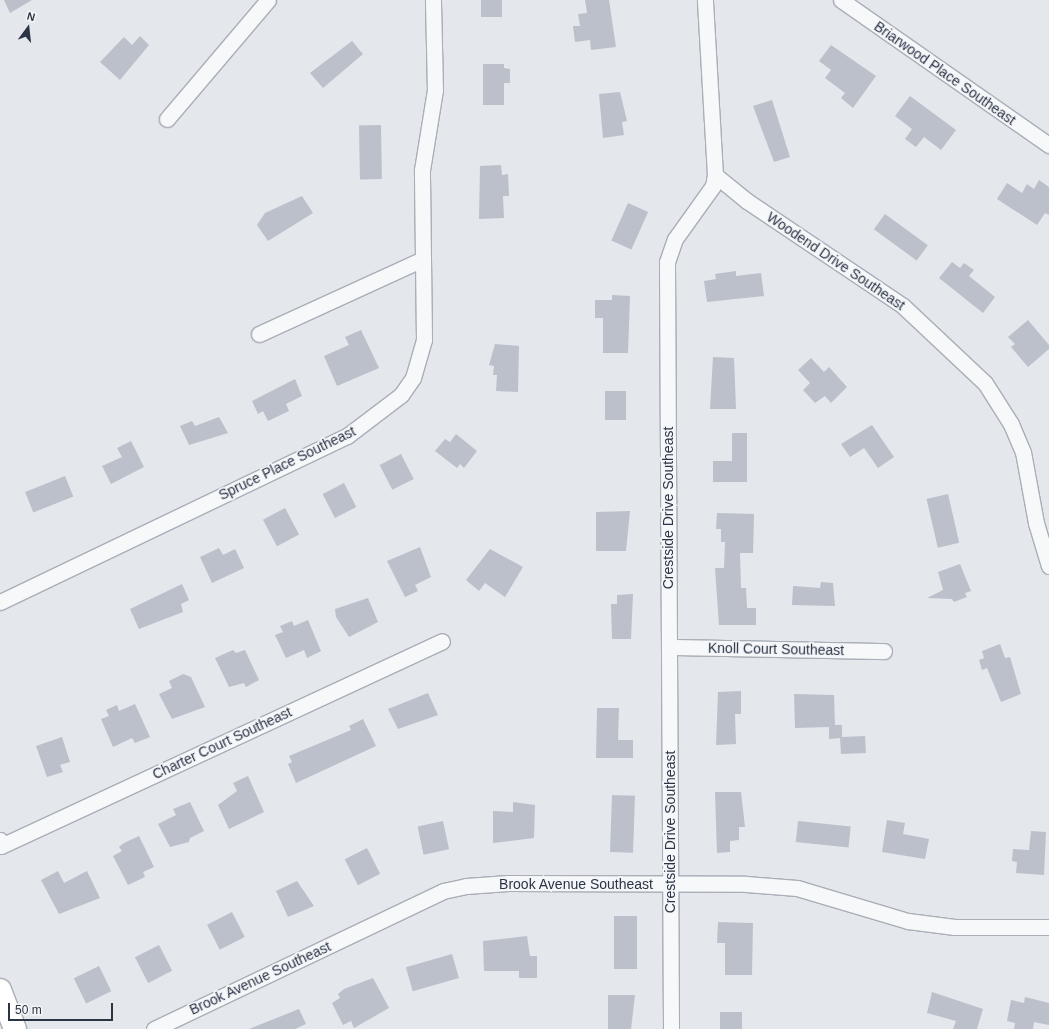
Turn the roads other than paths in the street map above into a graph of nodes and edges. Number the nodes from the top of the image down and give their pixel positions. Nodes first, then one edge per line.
1 (268, 0) edge
2 (433, 0) edge
3 (705, 0) edge
4 (841, 0) edge
5 (167, 119) dead end
6 (1049, 145) edge
7 (715, 175) junction
8 (423, 259) junction
9 (259, 334) dead end
10 (1049, 566) edge
11 (0, 602) edge
12 (442, 640) dead end
13 (669, 647) junction
14 (884, 651) dead end
15 (1, 843) edge
16 (670, 884) junction
17 (1049, 927) edge
18 (0, 990) edge
19 (15, 1029) edge
20 (154, 1029) edge
21 (671, 1029) edge

1 - 5 street
2 - 8 street, Spruce Place Southeast
3 - 7 street, Crestside Drive Southeast
4 - 6 street, Briarwood Place Southeast
7 - 10 street, Woodend Drive Southeast
7 - 13 street, Crestside Drive Southeast
8 - 9 street
8 - 11 street, Spruce Place Southeast
12 - 15 street, Charter Court Southeast
13 - 14 street, Knoll Court Southeast
13 - 16 street, Crestside Drive Southeast
16 - 17 street, Brook Avenue Southeast
16 - 20 street, Brook Avenue Southeast
16 - 21 street, Crestside Drive Southeast
18 - 19 main road

